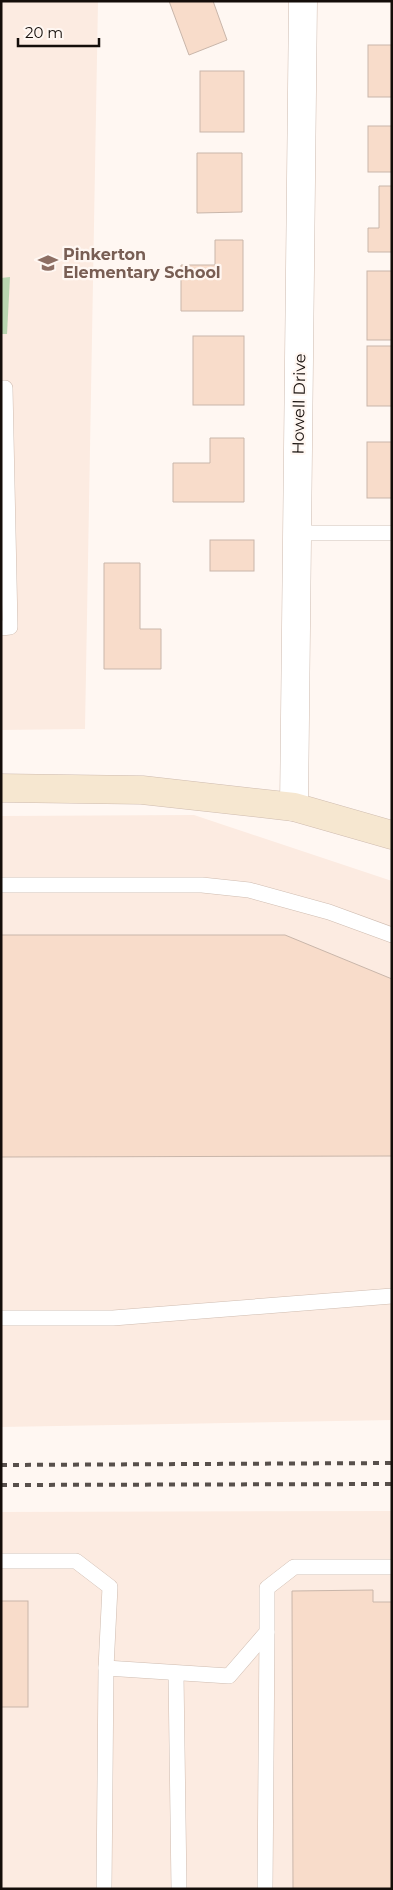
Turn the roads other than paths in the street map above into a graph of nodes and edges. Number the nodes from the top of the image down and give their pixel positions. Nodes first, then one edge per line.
1 (303, 1) edge
2 (1, 388) edge
3 (297, 533) junction
4 (392, 533) edge
5 (1, 628) edge
6 (1, 788) edge
7 (294, 807) junction
8 (392, 834) edge
9 (1, 885) edge
10 (392, 935) edge
11 (392, 1296) edge
12 (1, 1318) edge
13 (1, 1561) edge
14 (392, 1567) edge
15 (267, 1632) junction
16 (106, 1668) junction
17 (176, 1674) junction
18 (104, 1889) edge
19 (179, 1889) edge
20 (265, 1889) edge

1 - 3 street, Howell Drive
2 - 5 lane
3 - 4 lane
3 - 7 street, Howell Drive
6 - 7 street
7 - 8 street
9 - 10 lane
11 - 12 lane
13 - 16 lane
14 - 15 lane
15 - 17 lane
15 - 20 lane
16 - 17 lane
16 - 18 lane
17 - 19 lane

